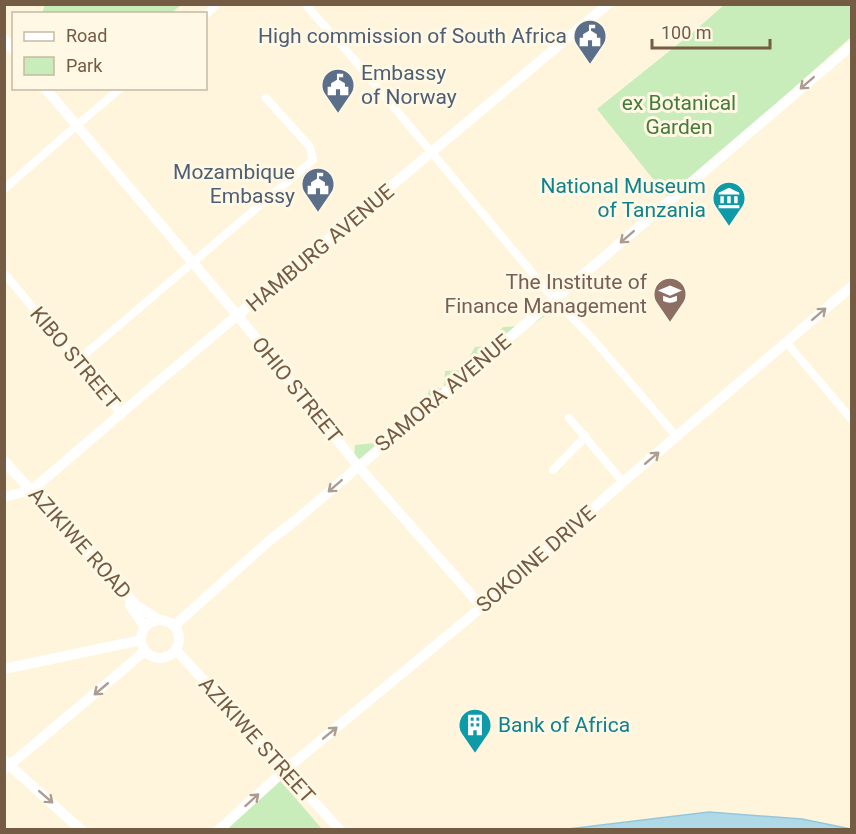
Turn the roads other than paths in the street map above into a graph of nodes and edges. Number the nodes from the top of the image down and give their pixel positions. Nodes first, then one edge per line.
1 (305, 4) edge
2 (608, 4) edge
3 (852, 45) edge
4 (47, 90) edge
5 (119, 90) edge
6 (266, 98) dead end
7 (76, 126) junction
8 (432, 153) junction
9 (4, 189) edge
10 (193, 262) junction
11 (4, 273) edge
12 (852, 286) edge
13 (554, 299) junction
14 (238, 316) junction
15 (787, 343) junction
16 (77, 361) junction
17 (122, 414) junction
18 (569, 418) dead end
19 (852, 420) edge
20 (586, 436) junction
21 (677, 436) junction
22 (4, 461) edge
23 (358, 466) junction
24 (4, 470) edge
25 (552, 470) dead end
26 (623, 482) junction
27 (29, 492) junction
28 (4, 497) edge
29 (482, 607) junction
30 (159, 620) junction
31 (174, 626) junction
32 (145, 627) junction
33 (143, 645) junction
34 (176, 650) junction
35 (4, 669) edge
36 (6, 765) edge
37 (285, 770) junction
38 (81, 830) edge
39 (219, 830) edge
40 (339, 830) edge

1 - 8 street
2 - 8 street, HAMBURG AVENUE
3 -> 13 street, SAMORA AVENUE
4 - 7 street, OHIO STREET
5 - 7 street
6 - 10 street
7 - 9 street
7 - 10 street, OHIO STREET
8 - 13 street
8 - 14 street, HAMBURG AVENUE
10 - 14 street, OHIO STREET
10 - 16 street
11 - 16 street, KIBO STREET
15 -> 12 street, SOKOINE DRIVE
13 - 21 street
13 - 23 street, SAMORA AVENUE
14 - 17 street, HAMBURG AVENUE
14 - 23 street, OHIO STREET
15 - 19 street
15 - 21 street, SOKOINE DRIVE
16 - 17 street, KIBO STREET
17 - 27 street, HAMBURG AVENUE
18 - 20 street
20 - 25 street
20 - 26 street
26 -> 21 street, SOKOINE DRIVE
22 - 27 street, AZIKIWE ROAD
23 - 29 street, OHIO STREET
23 -> 31 street, SAMORA AVENUE
24 - 27 street, AZIKIWE ROAD
26 - 29 street, SOKOINE DRIVE
27 - 28 street
27 - 30 street, AZIKIWE ROAD
27 - 32 street, AZIKIWE ROAD
37 -> 29 street, SOKOINE DRIVE
30 - 31 street
30 - 32 street
31 - 34 street
32 - 33 street
33 - 34 street
33 - 35 street
33 -> 36 street
34 - 37 street, AZIKIWE STREET
36 -> 38 street
39 -> 37 street, SOKOINE DRIVE
37 - 40 street, AZIKIWE STREET

